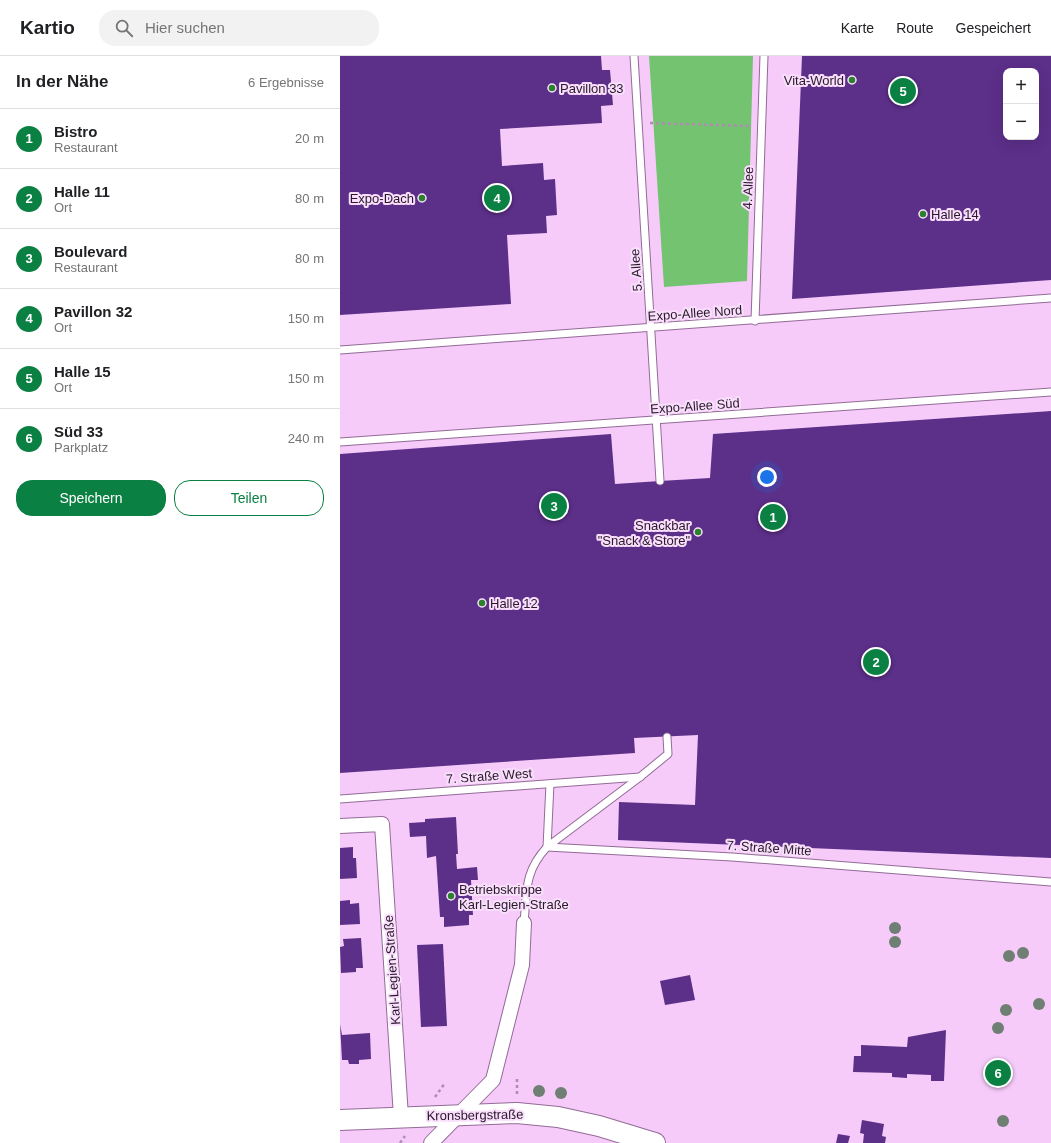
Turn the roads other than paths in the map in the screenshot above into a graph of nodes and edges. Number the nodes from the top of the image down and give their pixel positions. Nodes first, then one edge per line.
1 (634, 56) edge
2 (764, 56) edge
3 (1051, 298) edge
4 (755, 321) junction
5 (652, 328) junction
6 (340, 350) edge
7 (1051, 392) edge
8 (657, 421) junction
9 (340, 442) edge
10 (660, 482) dead end
11 (667, 737) dead end
12 (640, 777) junction
13 (550, 784) junction
14 (340, 799) edge
15 (340, 826) edge
16 (547, 848) junction
17 (1051, 882) edge
18 (524, 922) joint
19 (458, 1114) junction
20 (401, 1117) junction
21 (340, 1120) edge
22 (430, 1143) edge
23 (654, 1143) edge

1 - 5 lane, 5. Allee
2 - 4 lane, 4. Allee
3 - 4 lane, Expo-Allee Nord
4 - 5 lane, Expo-Allee Nord
5 - 6 lane, Expo-Allee Nord
5 - 8 lane, 5. Allee
7 - 8 lane, Expo-Allee Süd
8 - 9 lane, Expo-Allee Süd
8 - 10 lane, 5. Allee
11 - 12 lane
12 - 13 lane, 7. Straße West
12 - 16 lane
13 - 14 lane, 7. Straße West
13 - 16 lane
15 - 20 street, Karl-Legien-Straße
16 - 17 lane, 7. Straße Mitte
16 - 18 lane
18 - 19 street
19 - 20 main road, Kronsbergstraße
19 - 22 street
19 - 23 main road, Kronsbergstraße
20 - 21 main road, Kronsbergstraße

